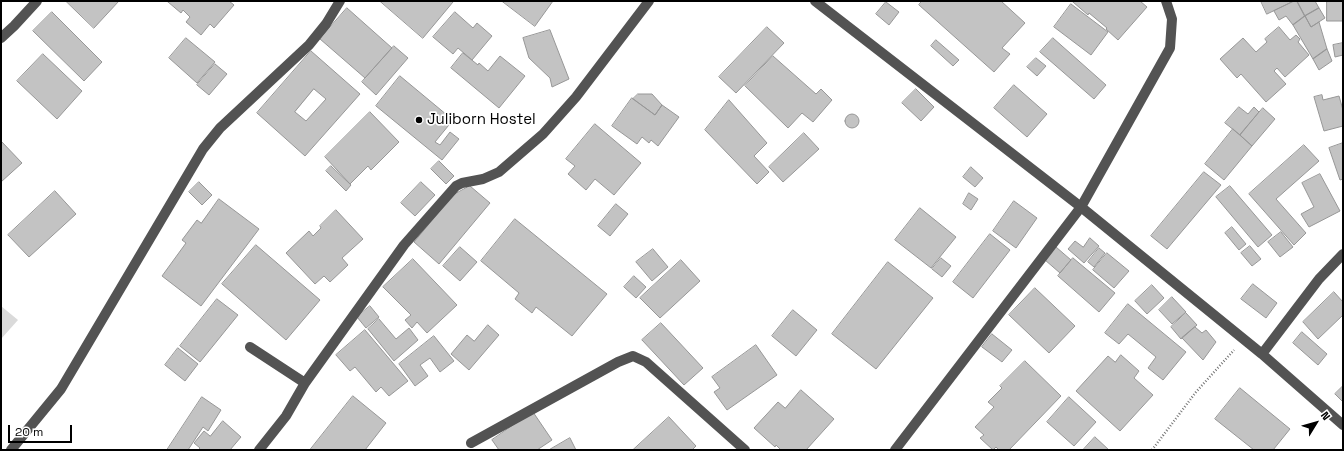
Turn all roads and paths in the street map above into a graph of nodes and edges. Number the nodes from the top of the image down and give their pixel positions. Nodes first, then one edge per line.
1 (37, 1) edge
2 (340, 1) edge
3 (649, 1) edge
4 (815, 1) edge
5 (1166, 1) edge
6 (1, 38) edge
7 (1081, 207) junction
8 (1343, 254) edge
9 (1243, 339) junction
10 (250, 347) dead end
11 (1262, 354) junction
12 (306, 384) junction
13 (1343, 425) edge
14 (471, 444) dead end
15 (11, 450) edge
16 (259, 450) edge
17 (746, 450) edge
18 (895, 450) edge
19 (1152, 450) edge

1 - 6 street
2 - 15 street
3 - 12 street
4 - 7 street
5 - 7 street
7 - 9 street
7 - 18 street
8 - 11 street
9 - 11 street
9 - 19 path
10 - 12 street
11 - 13 street
12 - 16 street
14 - 17 street

